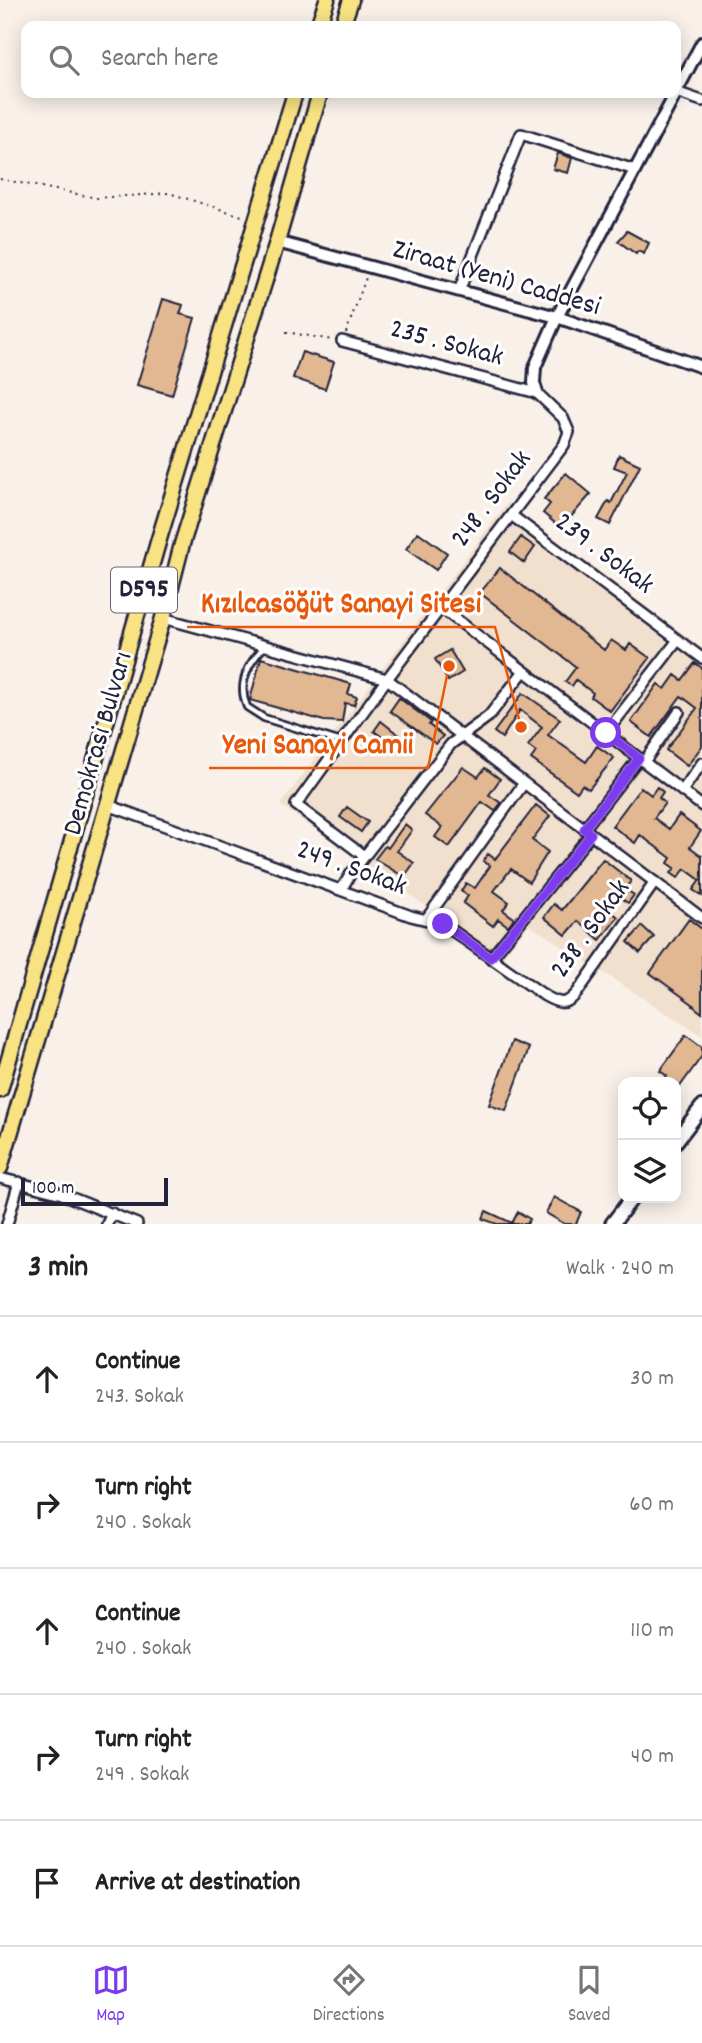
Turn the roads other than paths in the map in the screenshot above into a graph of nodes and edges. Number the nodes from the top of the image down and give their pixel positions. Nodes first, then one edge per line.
1 (327, 0) edge
2 (351, 0) edge
3 (320, 21) edge
4 (344, 21) edge
5 (702, 43) edge
6 (681, 83) edge
7 (681, 94) edge
8 (293, 98) edge
9 (319, 98) edge
10 (673, 98) edge
11 (702, 102) edge
12 (635, 170) junction
13 (277, 242) junction
14 (459, 290) junction
15 (557, 317) junction
16 (342, 341) road end
17 (702, 367) edge
18 (537, 393) junction
19 (511, 515) junction
20 (440, 607) junction
21 (163, 618) junction
22 (678, 640) junction
23 (265, 646) junction
24 (702, 657) edge
25 (524, 671) junction
26 (387, 679) junction
27 (679, 712) dead end
28 (606, 733) junction
29 (461, 736) junction
30 (341, 742) junction
31 (641, 760) junction
32 (702, 763) edge
33 (524, 783) junction
34 (681, 791) junction
35 (107, 805) junction
36 (702, 807) edge
37 (588, 831) junction
38 (364, 856) junction
39 (655, 882) junction
40 (341, 890) junction
41 (701, 915) edge
42 (427, 918) junction
43 (491, 958) junction
44 (565, 1003) joint
45 (0, 1090) edge
46 (702, 1107) edge
47 (677, 1140) edge
48 (0, 1168) edge
49 (0, 1178) edge
50 (19, 1182) junction
51 (628, 1203) edge
52 (112, 1213) junction
53 (7, 1224) edge
54 (107, 1224) edge
55 (137, 1224) edge
56 (612, 1224) edge

1 - 3 highway
2 - 4 highway
5 - 6 street
7 - 11 street
8 - 45 highway, Demokrasi Bulvarı / D595
9 - 13 highway, Demokrasi Bulvarı / D595
10 - 12 street
12 - 14 street
12 - 15 street
13 - 14 street, Ziraat (Yeni) Caddesi
13 - 21 highway, Demokrasi Bulvarı / D595
14 - 15 street, Ziraat (Yeni) Caddesi
15 - 17 street, Ziraat (Yeni) Caddesi
15 - 18 street
16 - 18 street, 235 . Sokak
18 - 19 street, 248 . Sokak
19 - 20 street, 248 . Sokak
19 - 22 street, 239 . Sokak
20 - 25 street
20 - 26 street, 248 . Sokak
21 - 23 street
21 - 35 highway, Demokrasi Bulvarı / D595
22 - 24 street, 239 . Sokak
22 - 28 street
23 - 26 street
23 - 30 lane
25 - 28 street
25 - 29 street
26 - 29 street
26 - 30 street, 248 . Sokak
27 - 31 street
28 - 31 street
29 - 33 street
29 - 38 street
30 - 38 street, 248 . Sokak
31 - 34 street
31 - 37 street
32 - 34 street
33 - 37 street
33 - 42 street
34 - 36 street
35 - 40 street, 249 . Sokak
35 - 48 highway, Demokrasi Bulvarı / D595
37 - 39 street
37 - 43 street
38 - 40 street
39 - 41 street
39 - 44 street, 238 . Sokak
40 - 42 street, 249 . Sokak
42 - 43 street, 249 . Sokak
43 - 44 street, 249 . Sokak
46 - 47 main road
49 - 50 street
50 - 52 street
50 - 53 street
51 - 56 main road
52 - 54 street
52 - 55 street

